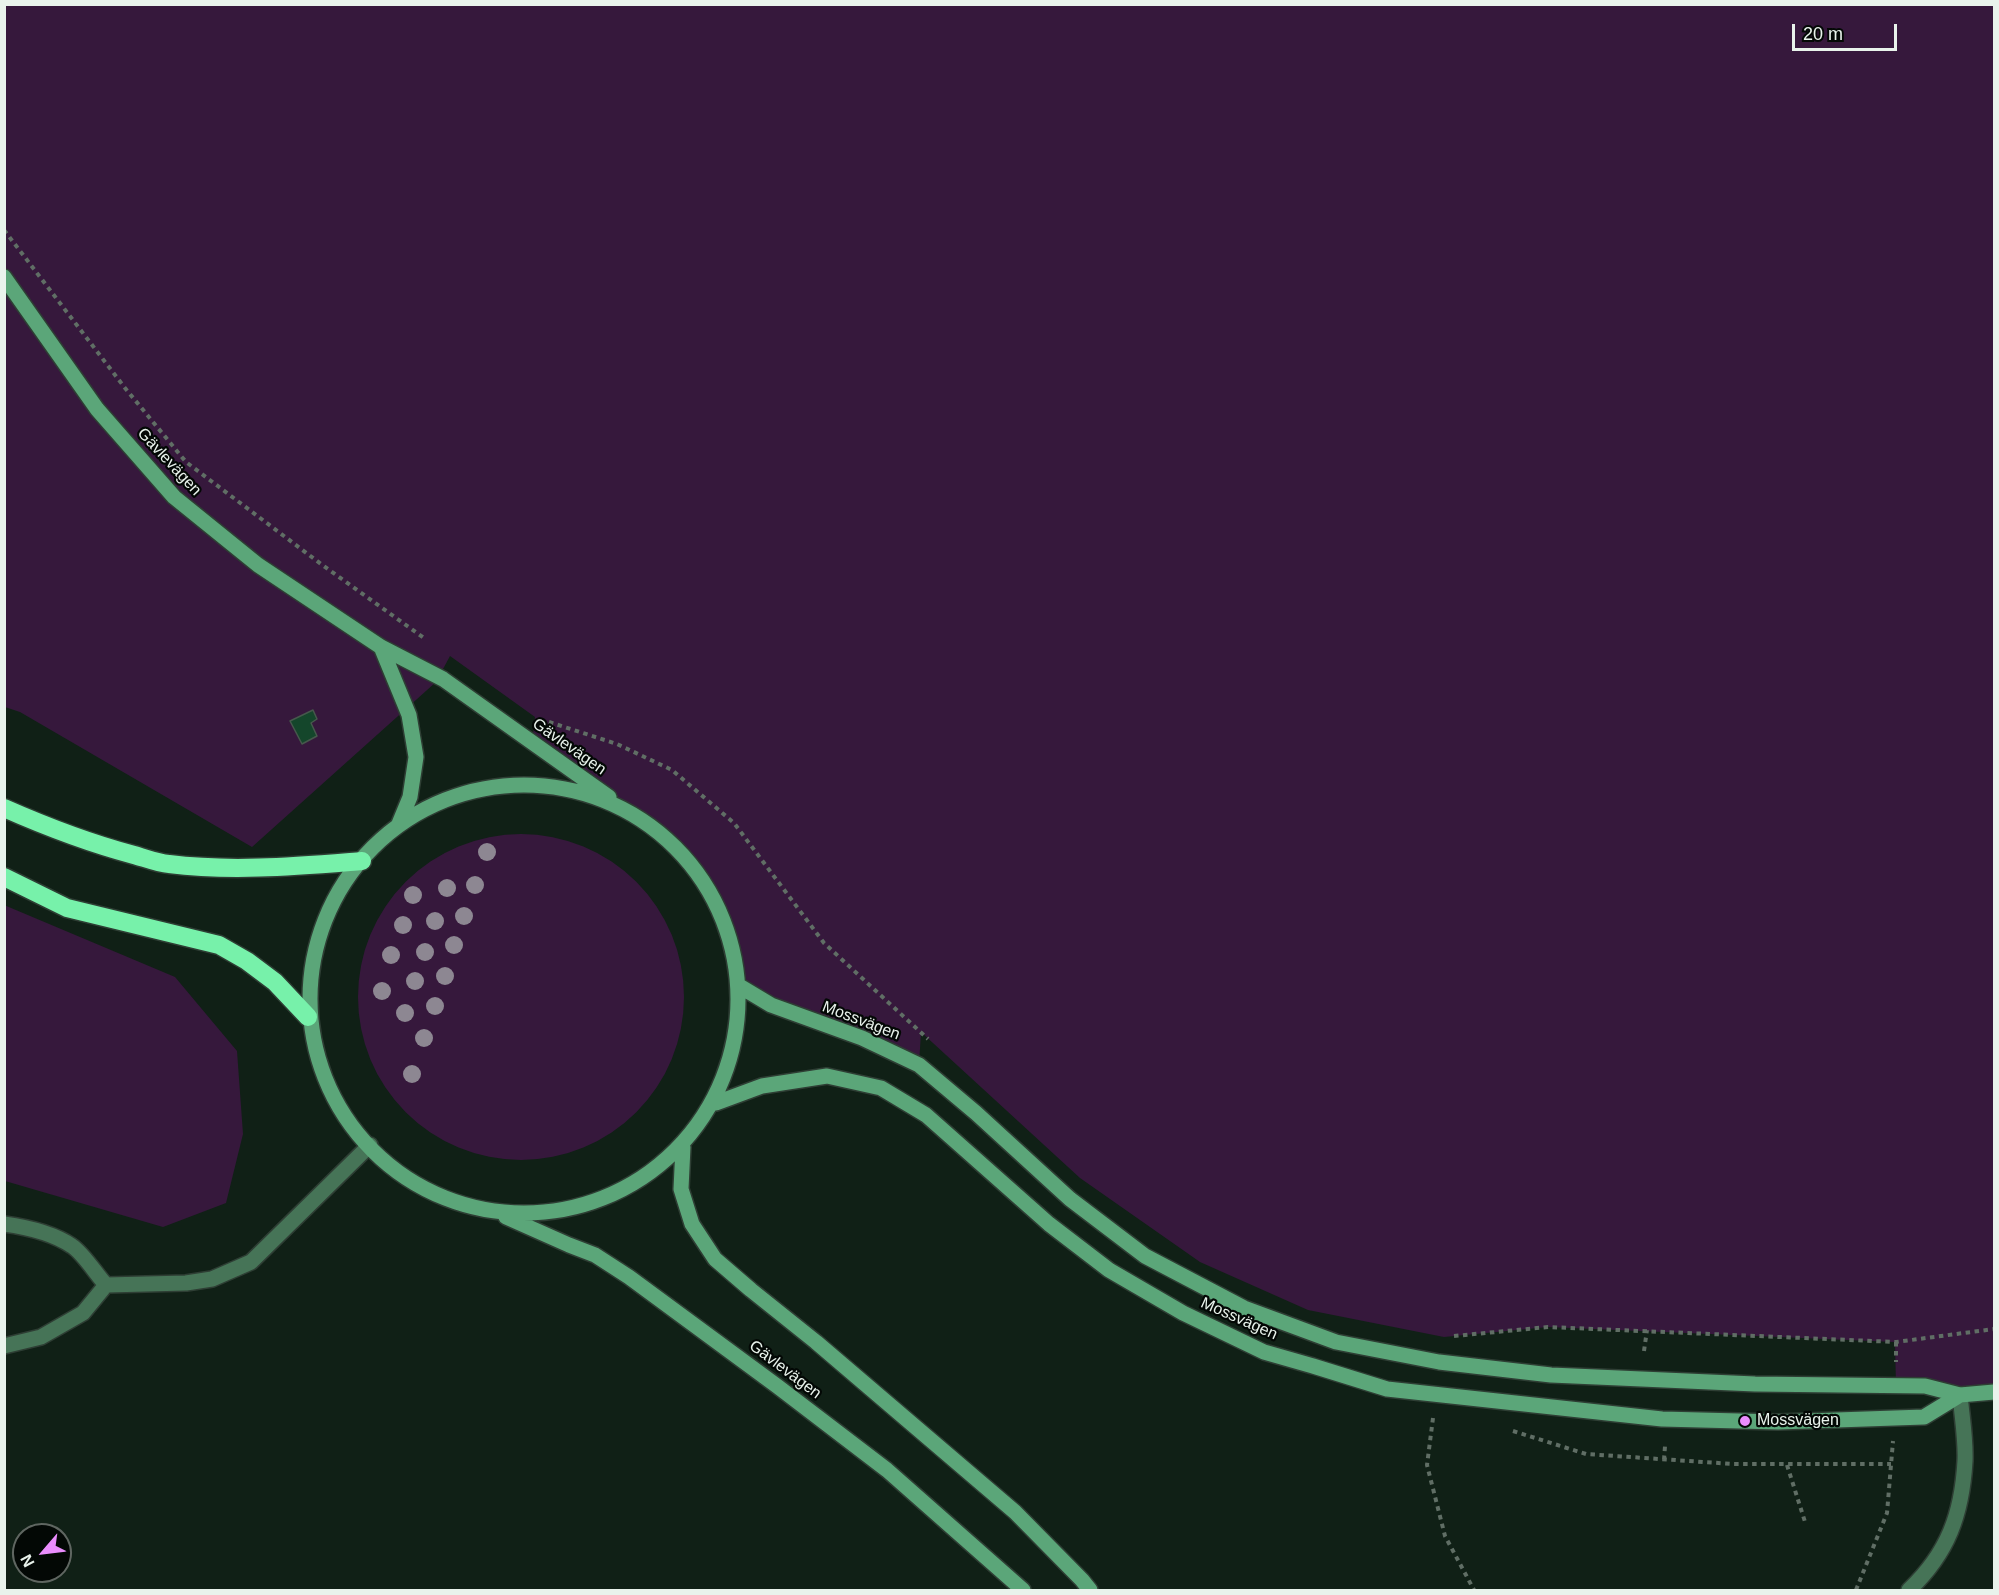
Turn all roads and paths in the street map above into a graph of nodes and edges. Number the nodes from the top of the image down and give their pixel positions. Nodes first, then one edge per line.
1 (4, 230) edge
2 (4, 277) edge
3 (428, 641) dead end
4 (381, 647) junction
5 (546, 720) dead end
6 (4, 808) edge
7 (644, 821) junction
8 (398, 826) junction
9 (362, 861) junction
10 (4, 878) edge
11 (741, 987) junction
12 (308, 1017) junction
13 (934, 1045) dead end
14 (716, 1103) junction
15 (370, 1144) junction
16 (683, 1147) junction
17 (500, 1214) junction
18 (4, 1224) edge
19 (106, 1285) junction
20 (1995, 1329) edge
21 (1647, 1330) junction
22 (1896, 1342) junction
23 (4, 1346) edge
24 (1644, 1351) dead end
25 (1439, 1362) junction
26 (1896, 1386) junction
27 (1995, 1392) edge
28 (1960, 1395) junction
29 (1444, 1417) dead end
30 (1894, 1418) junction
31 (1510, 1430) dead end
32 (1665, 1446) dead end
33 (1664, 1460) junction
34 (1891, 1464) junction
35 (1787, 1465) junction
36 (1806, 1525) dead end
37 (1023, 1590) edge
38 (1090, 1590) edge
39 (1474, 1590) edge
40 (1856, 1590) edge
41 (1909, 1590) edge

1 - 3 path
2 - 4 main road, Gävlevägen
4 - 7 main road, Gävlevägen
4 - 8 main road
5 - 13 path
6 - 9 highway
7 - 8 main road
7 - 11 main road
8 - 9 main road, Gävlevägen
9 - 12 main road, Gävlevägen
10 - 12 highway
11 - 14 main road
11 - 25 main road, Mossvägen
12 - 15 main road, Gävlevägen
14 - 16 main road
14 - 30 main road, Mossvägen
15 - 17 main road, Gävlevägen
15 - 19 street
16 - 17 main road
16 - 38 main road
17 - 37 main road, Gävlevägen
18 - 19 street
19 - 23 street
20 - 22 path
21 - 22 path
21 - 24 path
21 - 25 path
22 - 26 path
25 - 26 main road, Mossvägen
26 - 28 main road, Mossvägen
27 - 28 main road, Mossvägen
28 - 30 main road, Mossvägen
28 - 41 street
29 - 39 path
30 - 34 path
31 - 33 path
32 - 33 path
33 - 35 path
34 - 35 path
34 - 40 path
35 - 36 path

